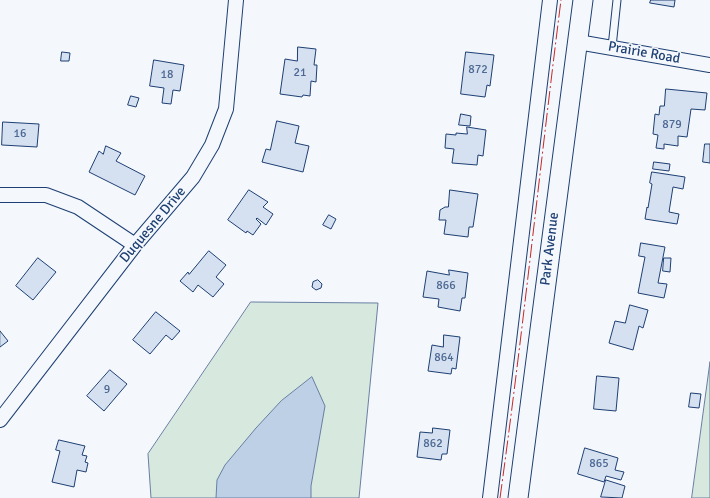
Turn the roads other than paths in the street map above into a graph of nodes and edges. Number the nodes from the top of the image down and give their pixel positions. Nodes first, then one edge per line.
1 (236, 0) edge
2 (550, 0) edge
3 (583, 0) edge
4 (617, 0) edge
5 (578, 42) junction
6 (612, 47) junction
7 (710, 65) edge
8 (0, 195) edge
9 (135, 245) junction
10 (0, 420) edge
11 (490, 498) edge
12 (518, 498) edge

1 - 9 street, Duquesne Drive
2 - 11 street
3 - 5 main road, Park Avenue
4 - 6 lane
5 - 6 street, Prairie Road
5 - 12 main road, Park Avenue
6 - 7 street, Prairie Road
8 - 9 street
9 - 10 street, Duquesne Drive

